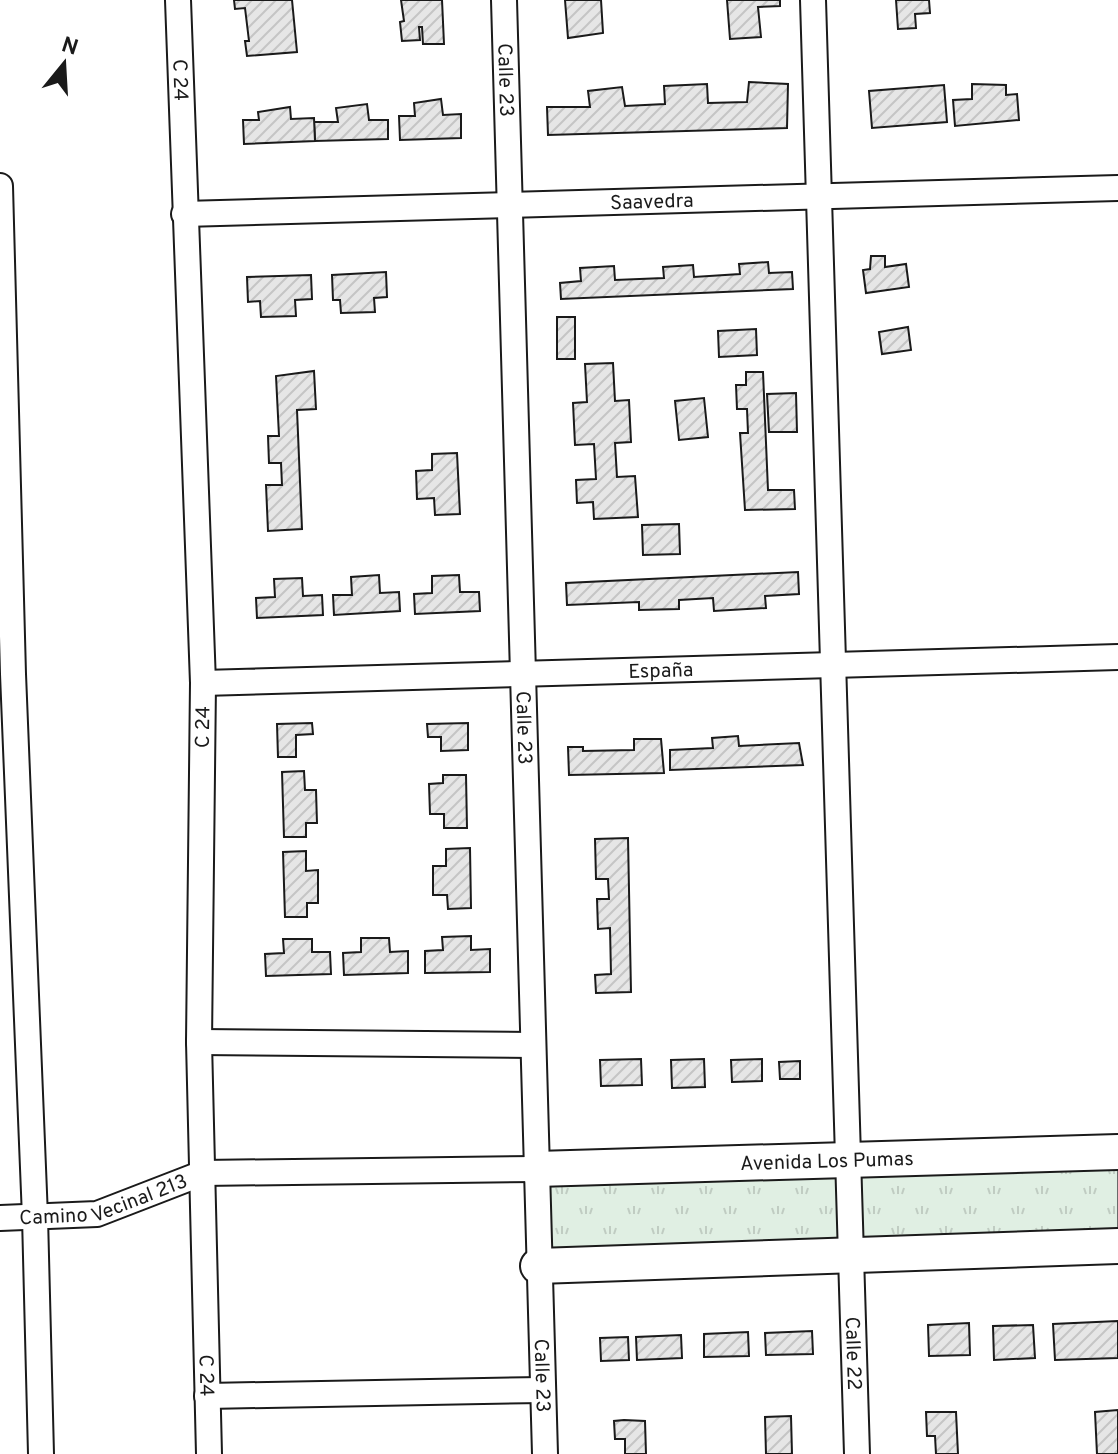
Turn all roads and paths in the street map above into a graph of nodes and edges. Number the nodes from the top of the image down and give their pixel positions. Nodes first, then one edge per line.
1 (178, 0) edge
2 (504, 0) edge
3 (813, 0) edge
4 (0, 186) edge
5 (1118, 188) edge
6 (819, 196) junction
7 (509, 205) junction
8 (184, 214) junction
9 (1, 220) edge
10 (1118, 657) edge
11 (833, 665) junction
12 (523, 674) junction
13 (203, 683) junction
14 (199, 1042) junction
15 (533, 1045) junction
16 (1118, 1152) edge
17 (848, 1160) junction
18 (537, 1169) junction
19 (203, 1173) junction
20 (35, 1217) junction
21 (0, 1218) edge
22 (1118, 1246) edge
23 (851, 1254) junction
24 (538, 1266) junction
25 (542, 1390) junction
26 (207, 1396) junction
27 (41, 1454) edge
28 (209, 1454) edge
29 (545, 1454) edge
30 (857, 1454) edge

1 - 8 street, C 24
2 - 7 street, Calle 23
3 - 6 street, Calle 22
4 - 9 street
5 - 6 street, Saavedra
6 - 7 street, Saavedra
6 - 11 street, Calle 22
7 - 8 street, Saavedra
7 - 12 street, Calle 23
8 - 13 street, C 24
9 - 20 street
10 - 11 street, España
11 - 12 street, España
11 - 17 street, Calle 22
12 - 13 street, España
12 - 15 street, Calle 23
13 - 14 street, C 24
14 - 15 street
14 - 19 street, C 24
15 - 18 street, Calle 23
16 - 17 main road, Avenida Los Pumas
17 - 18 main road, Avenida Los Pumas
17 - 23 street, Calle 22
18 - 19 street
18 - 24 street, Calle 23
19 - 20 street, Camino Vecinal 213
19 - 26 street, C 24
20 - 21 street, Camino Vecinal 213
20 - 27 street
22 - 23 main road
23 - 24 main road
23 - 30 street, Calle 22
24 - 25 street, Calle 23
25 - 26 street
25 - 29 street, Calle 23
26 - 28 street, C 24

